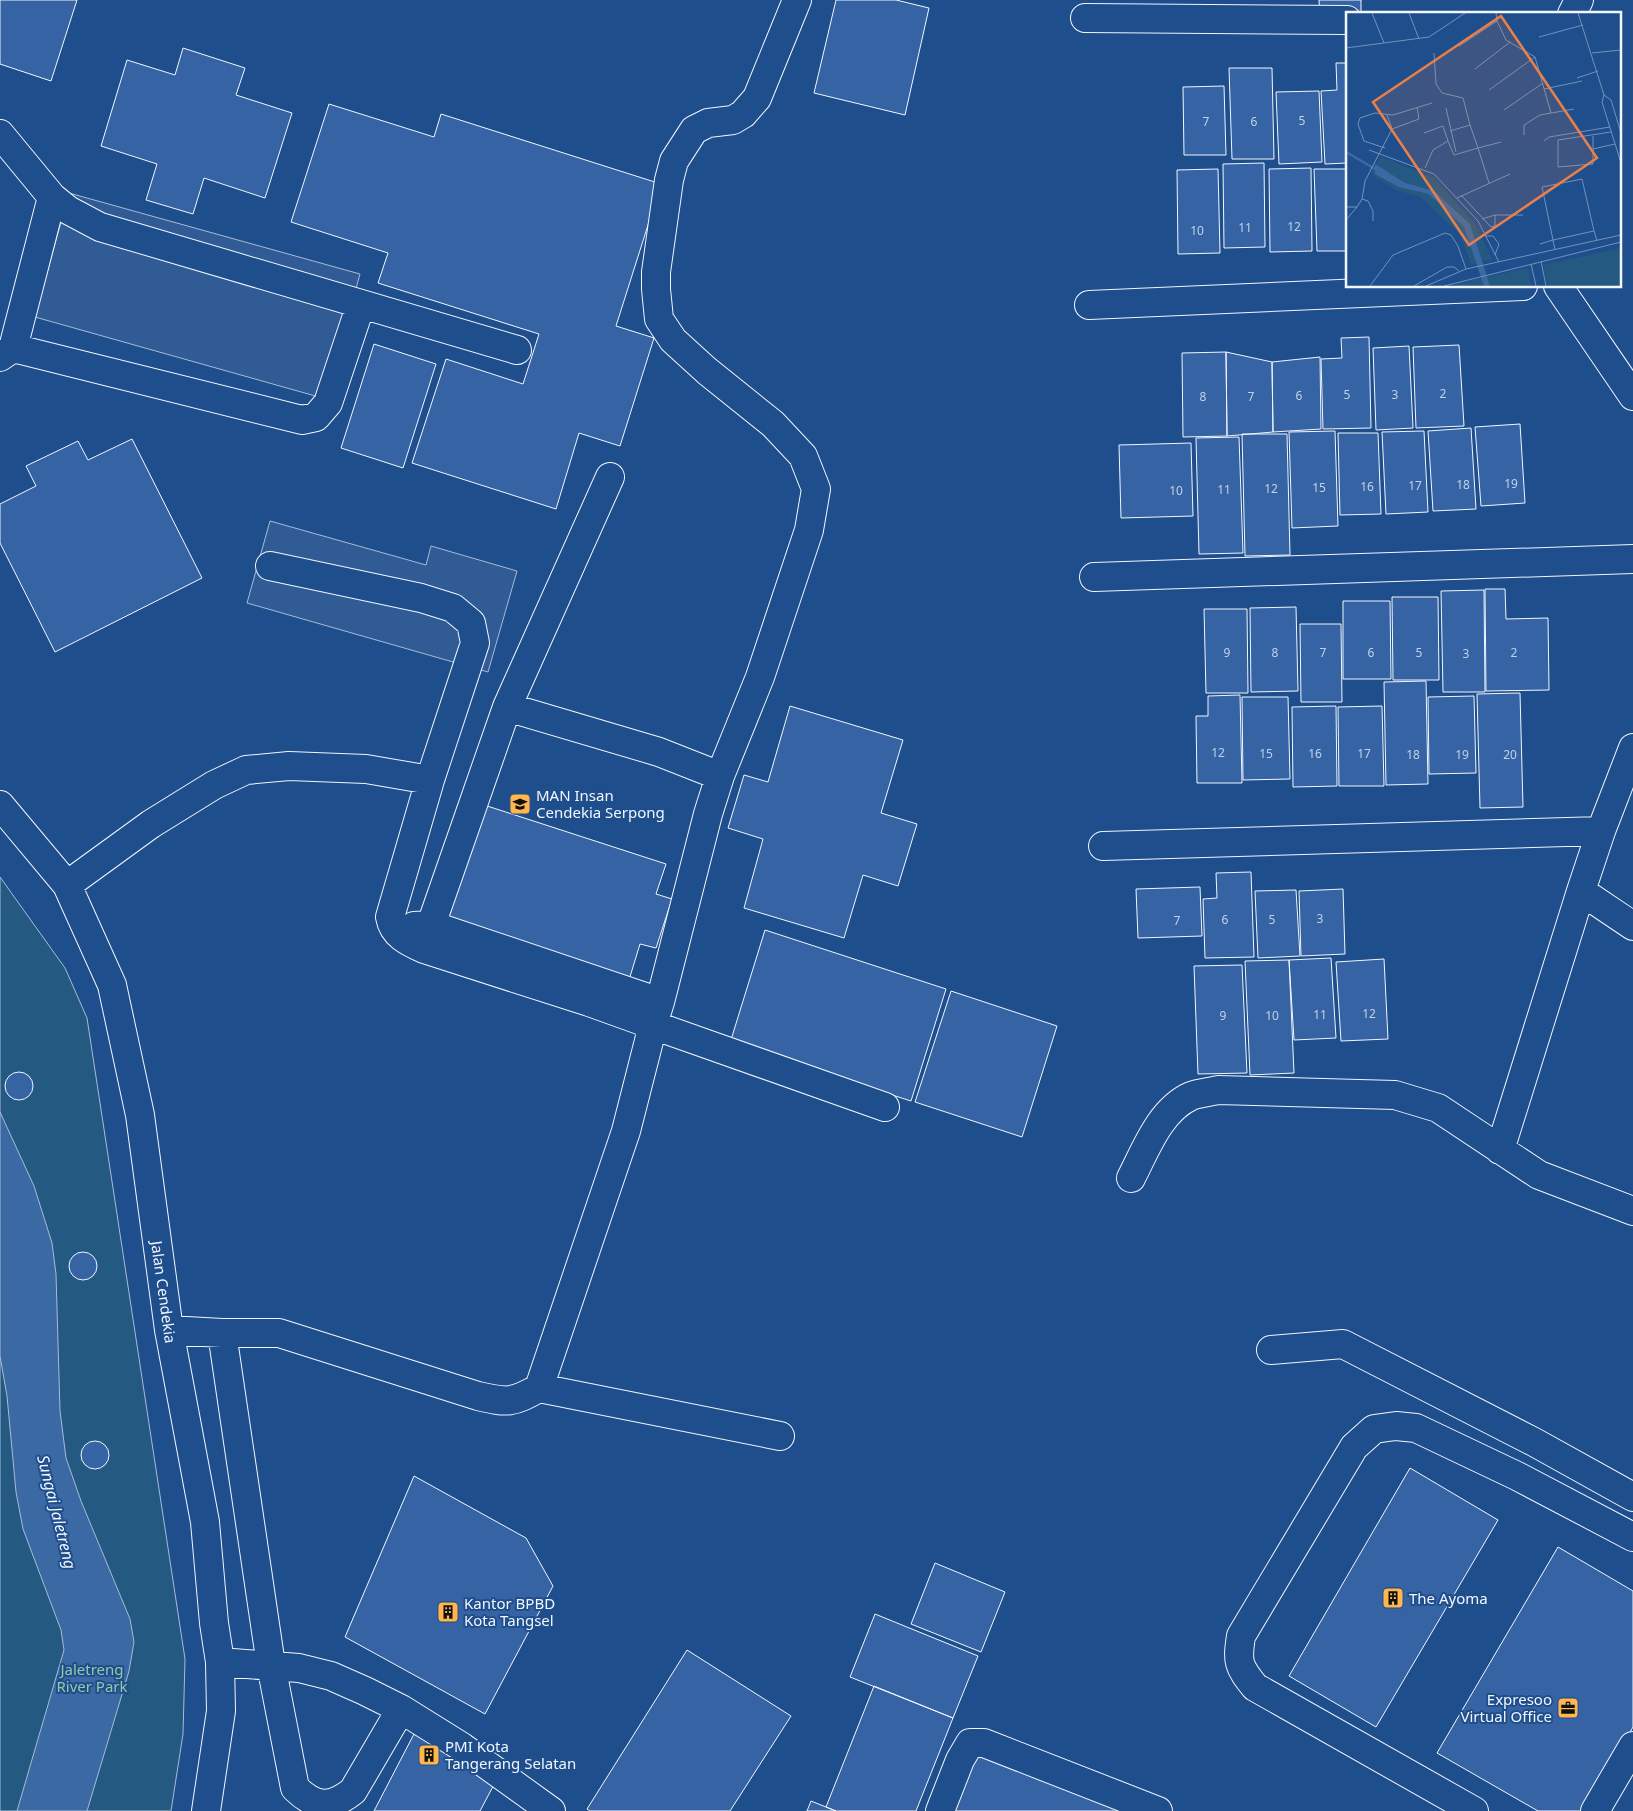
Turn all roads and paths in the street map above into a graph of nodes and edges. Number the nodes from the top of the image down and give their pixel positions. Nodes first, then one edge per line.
1 (797, 0) edge
2 (1579, 0) edge
3 (1573, 12) edge
4 (1085, 18) dead end
5 (1346, 20) edge
6 (0, 134) edge
7 (52, 197) junction
8 (1477, 288) edge
9 (1559, 288) edge
10 (361, 304) junction
11 (1089, 305) dead end
12 (517, 350) dead end
13 (6, 353) edge
14 (1633, 396) edge
15 (610, 476) dead end
16 (1633, 559) edge
17 (270, 566) dead end
18 (1094, 577) dead end
19 (507, 707) junction
20 (1633, 748) edge
21 (720, 776) junction
22 (430, 780) junction
23 (0, 806) edge
24 (1601, 831) junction
25 (1102, 846) dead end
26 (67, 885) junction
27 (1581, 890) junction
28 (431, 925) junction
29 (1633, 926) edge
30 (399, 935) junction
31 (657, 1014) junction
32 (885, 1107) dead end
33 (1500, 1150) junction
34 (1132, 1178) dead end
35 (1633, 1211) edge
36 (169, 1330) junction
37 (222, 1333) junction
38 (1271, 1350) dead end
39 (539, 1388) junction
40 (780, 1436) dead end
41 (1633, 1497) edge
42 (1633, 1537) edge
43 (220, 1662) junction
44 (271, 1665) junction
45 (401, 1709) junction
46 (1633, 1746) edge
47 (206, 1811) edge
48 (551, 1811) edge
49 (940, 1811) edge
50 (1158, 1811) edge
51 (1474, 1811) edge
52 (1595, 1811) edge

1 - 21 street
2 - 3 street
4 - 5 street
6 - 7 street
7 - 10 street
7 - 13 street
8 - 11 street
9 - 14 street
10 - 12 street
10 - 13 street
15 - 19 street
16 - 18 street
17 - 22 street
19 - 21 street
19 - 28 street
20 - 24 street
21 - 31 street
22 - 26 street
22 - 30 street
23 - 26 street, Jalan Cendekia
24 - 25 street
24 - 27 street
26 - 36 street, Jalan Cendekia
27 - 29 street
27 - 33 street
28 - 30 street
28 - 31 street
30 - 31 street
31 - 32 street
31 - 39 street
33 - 34 street
33 - 35 street
36 - 37 street
36 - 43 street, Jalan Cendekia
37 - 39 street
37 - 44 street
38 - 41 street
39 - 40 street
42 - 51 street
43 - 44 street
43 - 47 street, Jalan Cendekia
44 - 45 street
44 - 45 street
45 - 48 street
46 - 52 street
49 - 50 street

